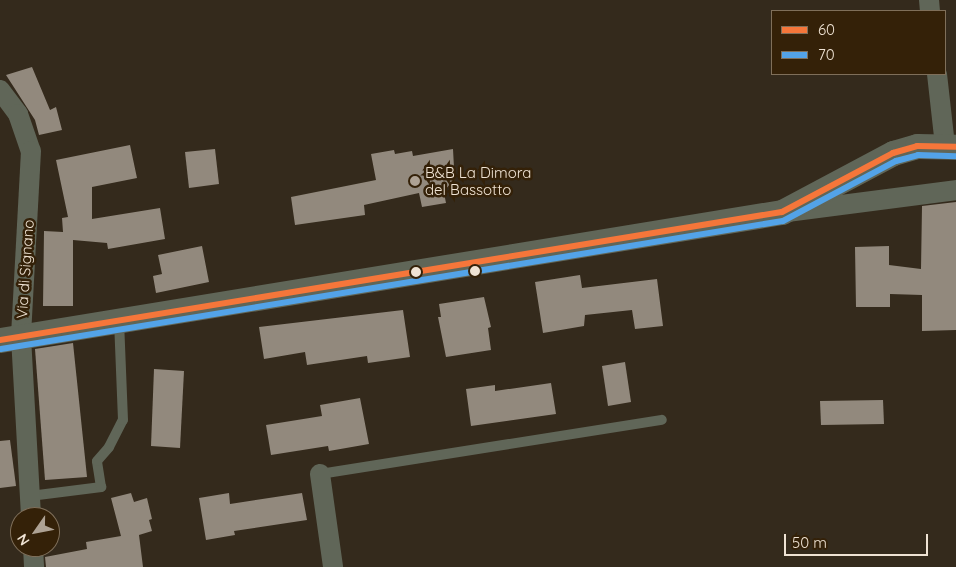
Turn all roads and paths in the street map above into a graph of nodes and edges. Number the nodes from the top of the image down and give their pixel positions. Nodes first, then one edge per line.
1 (937, 75) edge
2 (0, 90) edge
3 (950, 146) edge
4 (956, 190) edge
5 (782, 212) junction
6 (119, 319) junction
7 (10, 339) edge
8 (662, 420) dead end
9 (320, 474) joint
10 (30, 496) junction
11 (31, 507) edge
12 (333, 567) edge

1 - 3 street
2 - 7 street, Via di Signano
3 - 5 street
4 - 5 street
5 - 6 street
6 - 7 street
6 - 10 lane
7 - 10 street, Via di Signano
8 - 9 lane
9 - 12 street
10 - 11 street, Via di Signano

